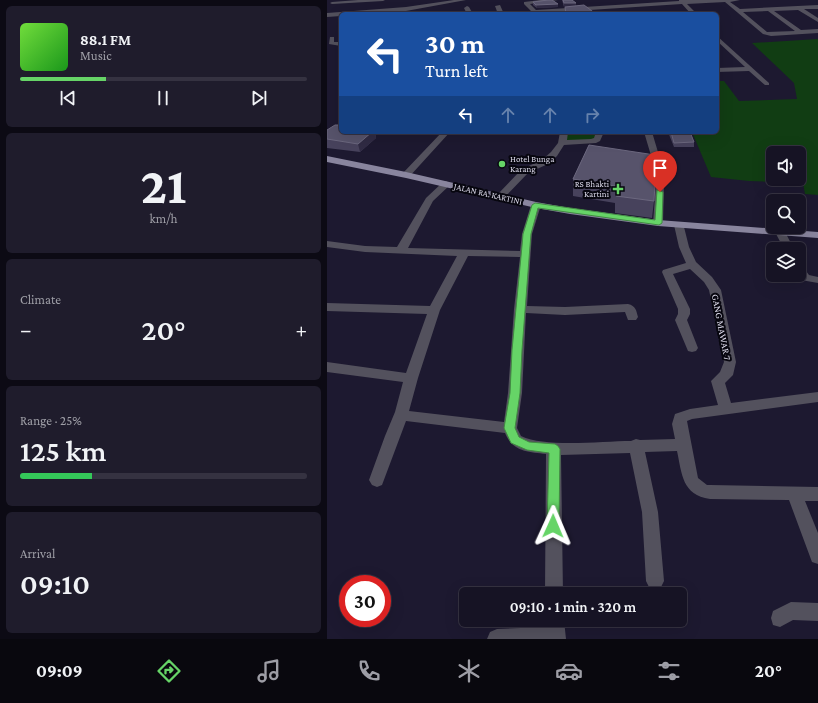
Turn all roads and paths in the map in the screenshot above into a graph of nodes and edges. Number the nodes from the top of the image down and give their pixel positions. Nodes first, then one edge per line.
1 (383, 0) edge
2 (464, 0) edge
3 (556, 0) edge
4 (725, 0) edge
5 (738, 0) edge
6 (332, 1) edge
7 (682, 1) edge
8 (633, 5) junction
9 (498, 6) dead end
10 (818, 7) edge
11 (328, 8) edge
12 (467, 8) dead end
13 (799, 8) junction
14 (583, 9) junction
15 (768, 9) junction
16 (568, 10) junction
17 (621, 11) dead end
18 (738, 11) junction
19 (368, 12) edge
20 (469, 12) edge
21 (500, 12) edge
22 (535, 12) joint
23 (578, 12) edge
24 (596, 12) edge
25 (692, 12) edge
26 (339, 14) edge
27 (327, 15) edge
28 (818, 20) edge
29 (800, 32) junction
30 (818, 32) edge
31 (332, 38) dead end
32 (719, 41) edge
33 (339, 44) edge
34 (733, 53) junction
35 (725, 54) dead end
36 (751, 69) junction
37 (719, 70) edge
38 (767, 84) dead end
39 (444, 134) edge
40 (564, 134) edge
41 (599, 134) edge
42 (649, 134) edge
43 (562, 143) junction
44 (327, 159) edge
45 (406, 175) junction
46 (446, 184) junction
47 (500, 198) junction
48 (535, 205) junction
49 (659, 223) junction
50 (679, 225) junction
51 (766, 231) edge
52 (805, 234) edge
53 (818, 235) edge
54 (327, 244) edge
55 (401, 250) junction
56 (464, 253) junction
57 (526, 254) junction
58 (692, 265) junction
59 (806, 278) edge
60 (818, 280) edge
61 (327, 307) edge
62 (520, 309) junction
63 (434, 310) junction
64 (632, 317) dead end
65 (692, 348) dead end
66 (327, 367) edge
67 (411, 378) junction
68 (818, 397) edge
69 (727, 410) junction
70 (402, 413) junction
71 (512, 434) junction
72 (636, 445) junction
73 (682, 445) junction
74 (555, 449) junction
75 (377, 480) dead end
76 (795, 494) junction
77 (818, 494) edge
78 (818, 556) edge
79 (655, 581) dead end
80 (554, 587) edge
81 (818, 612) edge
82 (780, 618) dead end
83 (555, 632) edge
84 (497, 639) edge

1 - 6 street
2 - 19 street
3 - 22 street
4 - 5 street
4 - 7 street
4 - 18 street
6 - 11 street
7 - 8 street
7 - 25 street
8 - 14 street
8 - 17 street
9 - 21 street
10 - 13 street
12 - 20 street
13 - 15 street
13 - 28 street
14 - 16 street
14 - 24 street
15 - 18 street
15 - 29 street
16 - 22 street
16 - 23 street
18 - 29 street
26 - 27 street
29 - 30 street
31 - 33 street
32 - 34 street
34 - 35 street
34 - 36 street
36 - 37 street
36 - 38 street
39 - 45 street
40 - 43 street
41 - 43 street
42 - 49 street
43 - 47 street
44 - 45 main road, JALAN RA. KARTINI
45 - 46 main road, JALAN RA. KARTINI
46 - 47 main road, JALAN RA. KARTINI
46 - 55 street
47 - 48 main road, JALAN RA. KARTINI
48 - 49 main road, JALAN RA. KARTINI
48 - 57 street
49 - 50 main road, JALAN RA. KARTINI
50 - 51 main road, JALAN RA. KARTINI
50 - 58 street, GANG MAWAR 7
52 - 53 main road, JALAN RA. KARTINI
54 - 55 street
55 - 56 street
56 - 57 street
56 - 63 street
57 - 62 street
58 - 65 street
58 - 69 street, GANG MAWAR 7
59 - 60 street
61 - 63 street
62 - 64 street
62 - 71 street
63 - 67 street
66 - 67 street
67 - 70 street
68 - 69 street
69 - 73 street
70 - 71 street
70 - 75 street
71 - 74 street
72 - 73 street
72 - 74 street
72 - 79 street
73 - 76 street
74 - 80 street
76 - 77 street
76 - 78 street
81 - 82 street
83 - 84 street

